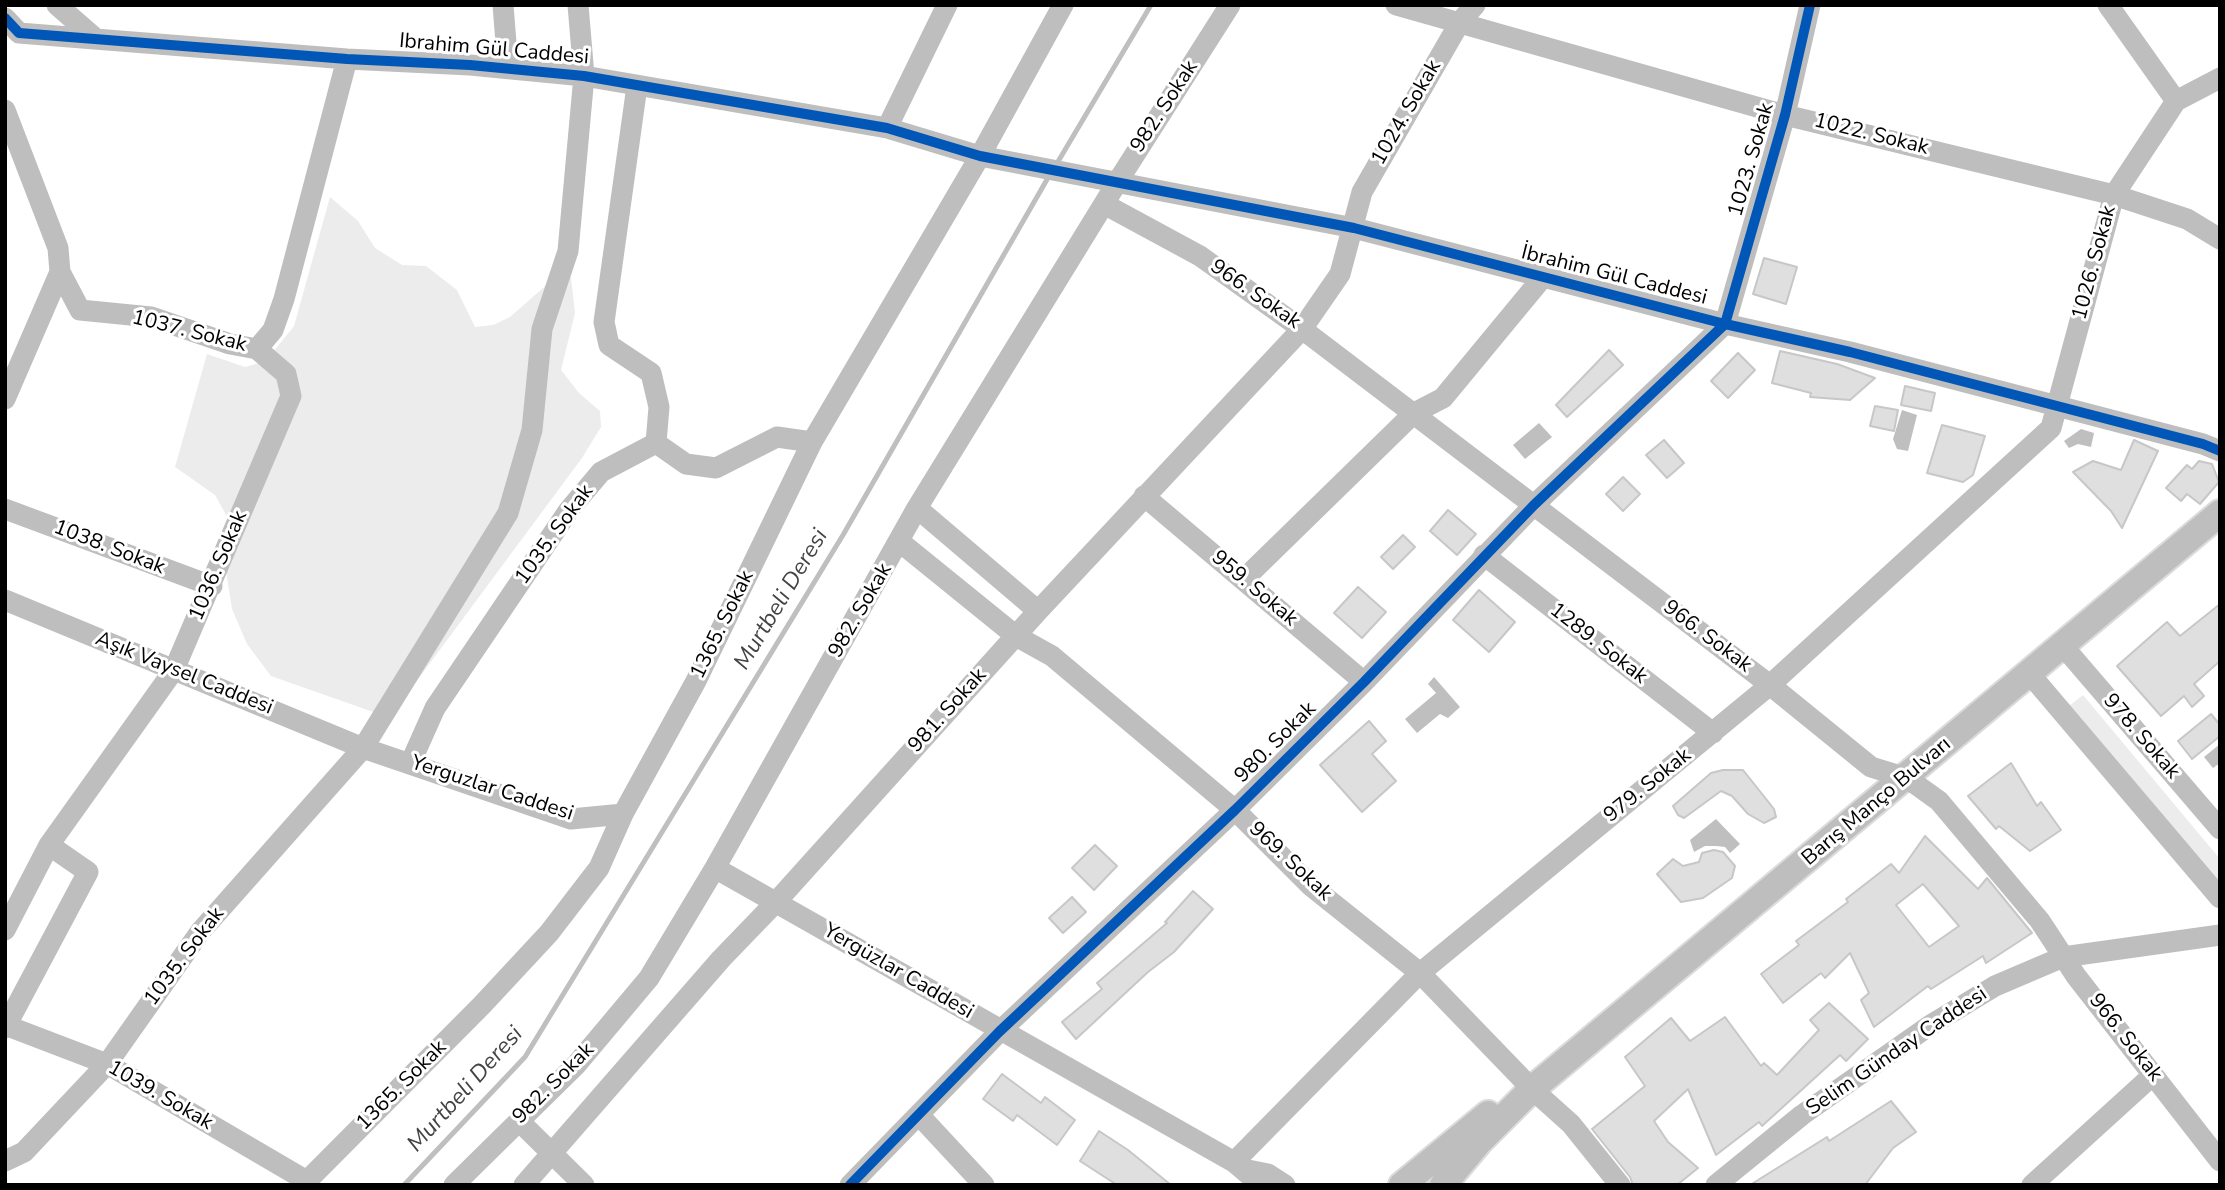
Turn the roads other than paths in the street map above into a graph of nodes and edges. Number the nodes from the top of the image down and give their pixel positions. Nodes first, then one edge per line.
1 (57, 5) edge
2 (503, 5) edge
3 (578, 5) edge
4 (947, 5) edge
5 (1063, 5) edge
6 (1230, 5) edge
7 (1396, 5) edge
8 (1475, 5) edge
9 (1810, 5) edge
10 (2108, 5) edge
11 (1460, 22) junction
12 (10, 28) edge
13 (96, 38) junction
14 (347, 59) junction
15 (508, 68) junction
16 (584, 76) junction
17 (2220, 78) edge
18 (637, 86) junction
19 (2175, 101) junction
20 (5, 110) edge
21 (1785, 115) junction
22 (887, 128) junction
23 (979, 156) junction
24 (1118, 181) junction
25 (2114, 195) junction
26 (1104, 205) junction
27 (1353, 228) junction
28 (2220, 239) edge
29 (60, 272) junction
30 (1543, 277) junction
31 (1725, 324) junction
32 (1302, 329) junction
33 (257, 349) junction
34 (5, 399) edge
35 (2056, 406) junction
36 (1414, 413) junction
37 (812, 442) junction
38 (656, 443) junction
39 (2220, 451) edge
40 (1144, 496) junction
41 (1534, 505) junction
42 (918, 508) junction
43 (5, 509) edge
44 (2220, 513) edge
45 (900, 542) junction
46 (1484, 555) junction
47 (1243, 580) junction
48 (212, 586) junction
49 (5, 600) edge
50 (1038, 611) junction
51 (1016, 636) junction
52 (2063, 646) junction
53 (174, 670) junction
54 (2029, 673) junction
55 (1364, 682) junction
56 (1770, 685) junction
57 (1713, 733) junction
58 (363, 748) junction
59 (410, 764) junction
60 (1907, 778) junction
61 (1235, 810) junction
62 (623, 814) junction
63 (2220, 829) edge
64 (49, 845) junction
65 (715, 868) junction
66 (2220, 898) edge
67 (776, 902) junction
68 (5, 930) edge
69 (2220, 935) edge
70 (2063, 957) junction
71 (1420, 973) junction
72 (6, 1026) edge
73 (999, 1032) junction
74 (107, 1064) junction
75 (2153, 1075) junction
76 (1532, 1089) junction
77 (919, 1115) junction
78 (519, 1121) junction
79 (553, 1154) junction
80 (5, 1161) edge
81 (2220, 1161) edge
82 (1238, 1165) junction
83 (305, 1183) edge
84 (1718, 1184) edge
85 (454, 1185) edge
86 (524, 1185) edge
87 (584, 1185) edge
88 (850, 1185) edge
89 (984, 1185) edge
90 (1261, 1185) edge
91 (1285, 1185) edge
92 (1402, 1185) edge
93 (1443, 1185) edge
94 (1620, 1185) edge
95 (2032, 1185) edge

1 - 13 street
2 - 15 street
3 - 16 street, 1035. Sokak
4 - 22 street
5 - 23 street, 1365. Sokak
6 - 24 street, 982. Sokak
7 - 11 street, 1022. Sokak
8 - 11 street, 1024. Sokak
9 - 21 street, 1023. Sokak
10 - 19 street
11 - 21 street, 1022. Sokak
11 - 27 street, 1024. Sokak
12 - 13 street, Ibrahim Gül Caddesi
13 - 14 street, Ibrahim Gül Caddesi
14 - 15 street, Ibrahim Gül Caddesi
14 - 33 street
15 - 16 street, Ibrahim Gül Caddesi
16 - 18 street, Ibrahim Gül Caddesi
16 - 58 street, 1035. Sokak
17 - 19 street, 1026. Sokak
18 - 22 street, Ibrahim Gül Caddesi
18 - 38 street
19 - 25 street, 1026. Sokak
20 - 29 street
21 - 25 street, 1022. Sokak
21 - 31 street, 1023. Sokak
22 - 23 street, Ibrahim Gül Caddesi
23 - 24 street, Ibrahim Gül Caddesi
23 - 37 street, 1365. Sokak
24 - 26 street, 982. Sokak
24 - 27 street, İbrahim Gül Caddesi
25 - 28 street, 1022. Sokak
25 - 35 street, 1026. Sokak
26 - 32 street, 966. Sokak
26 - 42 street, 982. Sokak
27 - 30 street, İbrahim Gül Caddesi
27 - 32 street, 981. Sokak
29 - 33 street, 1037. Sokak
29 - 34 street
30 - 31 street, İbrahim Gül Caddesi
30 - 36 street
31 - 35 street, İbrahim Gül Caddesi
31 - 41 street, 980. Sokak
32 - 36 street, 966. Sokak
32 - 40 street, 981. Sokak
33 - 48 street, 1036. Sokak
35 - 39 street, İbrahim Gül Caddesi
35 - 56 street, 979. Sokak
36 - 41 street, 966. Sokak
36 - 47 street
37 - 38 street
37 - 62 street, 1365. Sokak
38 - 59 street, 1035. Sokak
40 - 47 street, 959. Sokak
40 - 50 street, 981. Sokak
41 - 46 street, 980. Sokak
41 - 56 street, 966. Sokak
42 - 45 street, 982. Sokak
42 - 50 street
43 - 48 street, 1038. Sokak
44 - 52 main road, Barış Manço Bulvarı
45 - 51 street, 969. Sokak
45 - 65 street, 982. Sokak
46 - 55 street, 980. Sokak
46 - 57 street, 1289. Sokak
47 - 55 street, 959. Sokak
48 - 53 street, 1036. Sokak
49 - 53 street, Aşık Vaysel Caddesi
50 - 51 street, 981. Sokak
51 - 61 street, 969. Sokak
51 - 67 street, 981. Sokak
52 - 54 main road, Barış Manço Bulvarı
52 - 63 street, 978. Sokak
53 - 58 street, Aşık Vaysel Caddesi
53 - 64 street, 1036. Sokak
54 - 60 main road, Barış Manço Bulvarı
54 - 66 street
55 - 61 street, 980. Sokak
56 - 57 street, 979. Sokak
56 - 60 street, 966. Sokak
57 - 71 street, 979. Sokak
58 - 59 street, Yerguzlar Caddesi
58 - 74 street, 1035. Sokak
59 - 62 street, Yerguzlar Caddesi
60 - 70 street, 966. Sokak
60 - 76 main road, Barış Manço Bulvarı
61 - 71 street, 969. Sokak
61 - 73 street, 980. Sokak
62 - 83 street, 1365. Sokak
64 - 68 street, 1036. Sokak
64 - 72 street
65 - 67 street, Yergüzlar Caddesi
65 - 78 street, 982. Sokak
67 - 73 street, Yergüzlar Caddesi
67 - 79 street, 981. Sokak
69 - 70 street, Selim Günday Caddesi
70 - 75 street, 966. Sokak
70 - 84 street, Selim Günday Caddesi
71 - 76 street, 969. Sokak
71 - 82 street, 979. Sokak
72 - 74 street, 1039. Sokak
73 - 77 street, 980. Sokak
73 - 82 street, Yergüzlar Caddesi
74 - 80 street, 1035. Sokak
74 - 83 street, 1039. Sokak
75 - 81 street, 966. Sokak
75 - 95 street
76 - 92 main road, Barış Manço Bulvarı
76 - 93 main road, Barış Manço Bulvarı
76 - 94 street, 969. Sokak
77 - 88 street, 980. Sokak
77 - 89 street
78 - 79 street
78 - 85 street, 982. Sokak
79 - 86 street, 981. Sokak
79 - 87 street
82 - 90 street, Yergüzlar Caddesi
82 - 91 street

